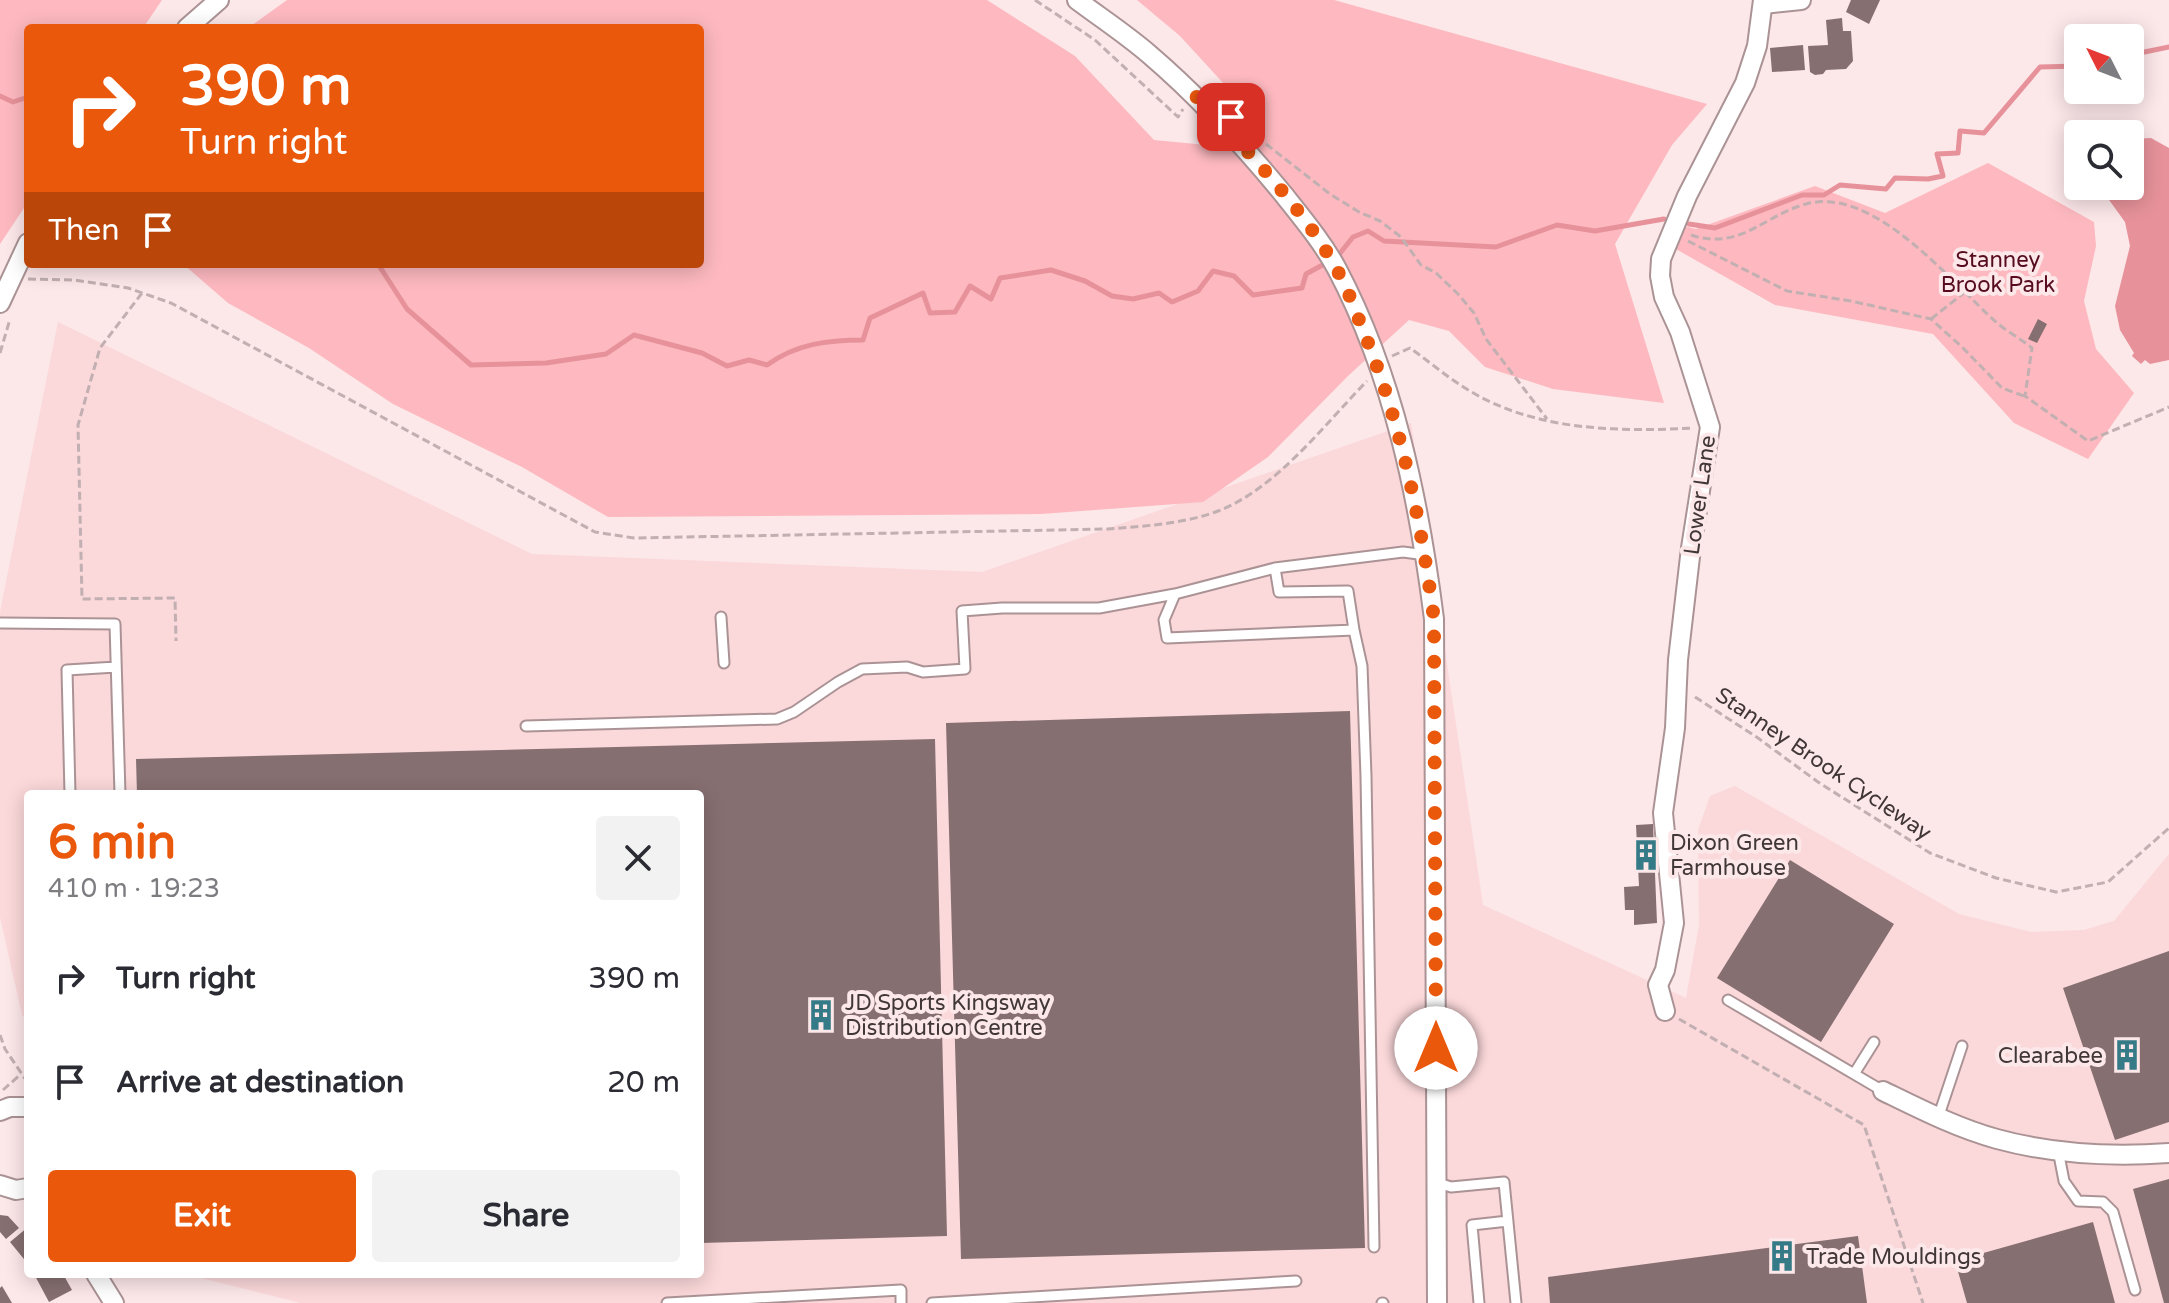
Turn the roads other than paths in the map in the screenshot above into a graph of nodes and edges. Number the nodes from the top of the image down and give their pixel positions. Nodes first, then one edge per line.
1 (219, 0) edge
2 (1077, 0) edge
3 (1801, 0) edge
4 (1763, 2) edge
5 (192, 24) edge
6 (24, 255) edge
7 (5, 311) edge
8 (1426, 555) junction
9 (1275, 568) junction
10 (1175, 594) junction
11 (721, 617) dead end
12 (0, 623) edge
13 (1354, 630) junction
14 (724, 663) dead end
15 (116, 667) junction
16 (526, 726) dead end
17 (70, 790) edge
18 (120, 790) edge
19 (1728, 1000) dead end
20 (1665, 1011) road end
21 (1874, 1042) dead end
22 (1962, 1046) dead end
23 (1854, 1074) junction
24 (1883, 1091) joint
25 (0, 1105) edge
26 (24, 1107) edge
27 (1938, 1118) junction
28 (2058, 1150) junction
29 (2169, 1153) edge
30 (1435, 1182) junction
31 (1508, 1221) junction
32 (1374, 1247) dead end
33 (98, 1278) edge
34 (1296, 1281) dead end
35 (2135, 1290) dead end
36 (1121, 1298) edge
37 (114, 1303) edge
38 (667, 1303) edge
39 (901, 1303) edge
40 (932, 1303) edge
41 (1437, 1303) edge
42 (1479, 1303) edge
43 (1516, 1303) edge

1 - 5 street
2 - 8 street
3 - 4 street
4 - 20 street, Lower Lane
6 - 7 street
8 - 9 lane
8 - 30 street
9 - 10 lane
9 - 13 lane
10 - 13 lane
10 - 16 lane
11 - 14 lane
12 - 15 lane
13 - 32 lane
15 - 17 lane
15 - 18 lane
19 - 23 lane
21 - 23 lane
22 - 27 lane
23 - 24 lane
24 - 27 street
25 - 26 street
27 - 28 street
28 - 29 street
28 - 35 lane
30 - 31 lane
30 - 41 street
31 - 42 lane
31 - 43 lane
33 - 37 street
34 - 36 lane
36 - 40 lane
38 - 39 lane

